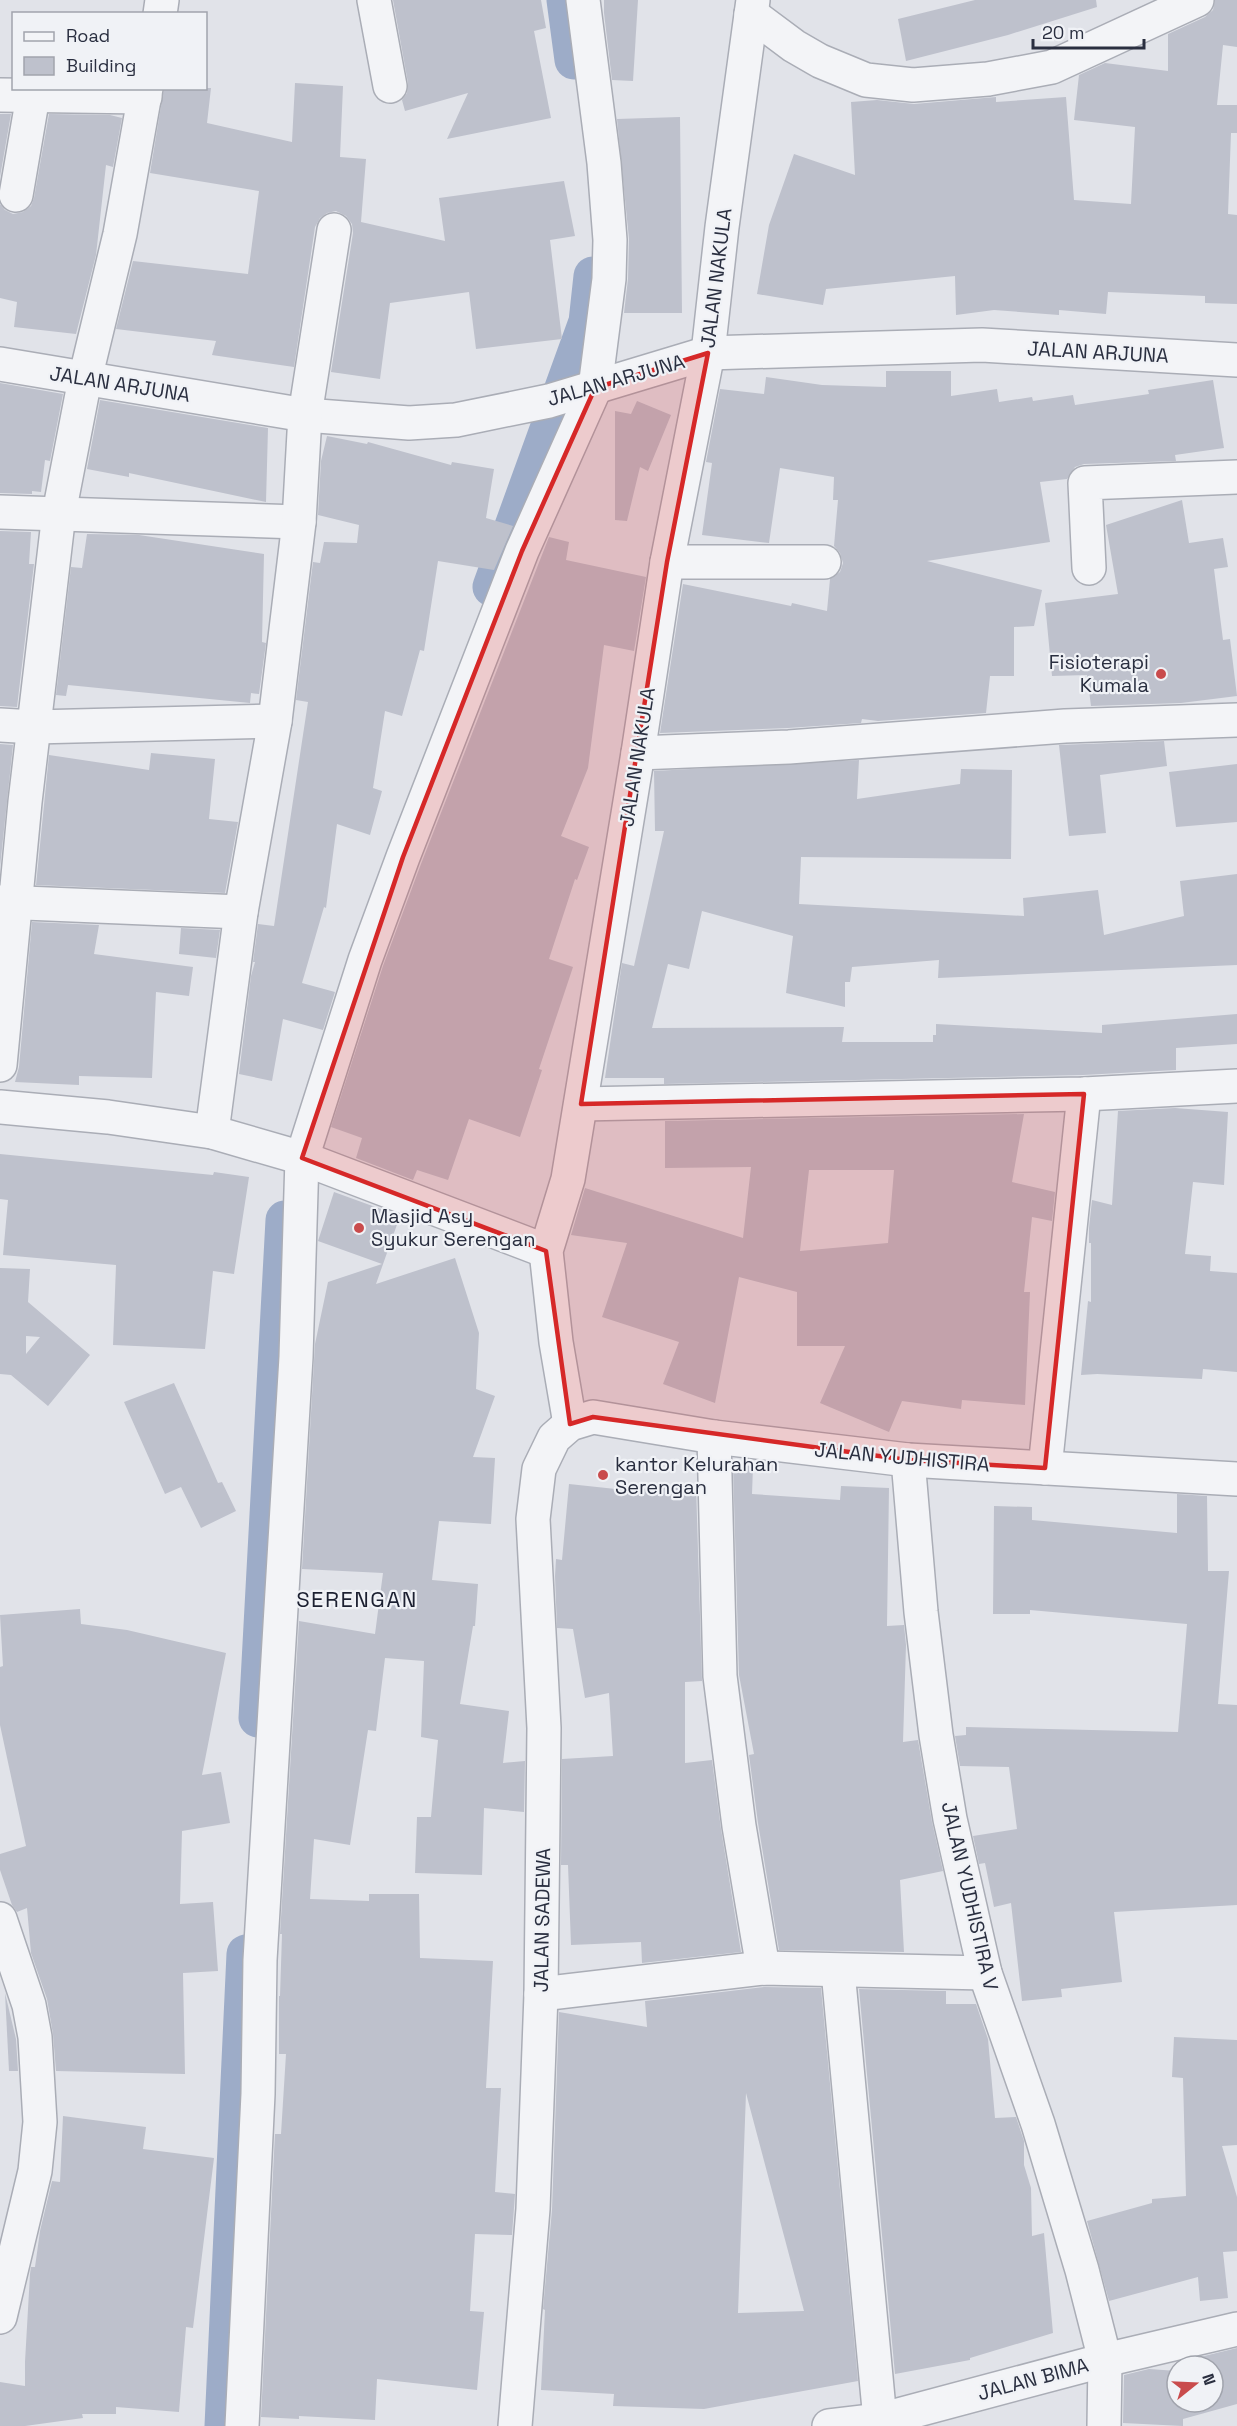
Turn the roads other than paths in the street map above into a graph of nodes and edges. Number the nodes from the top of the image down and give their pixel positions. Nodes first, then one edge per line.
1 (374, 0) edge
2 (583, 0) edge
3 (1197, 0) edge
4 (752, 7) edge
5 (390, 86) dead end
6 (145, 93) edge
7 (0, 95) edge
8 (33, 96) junction
9 (16, 195) dead end
10 (334, 230) dead end
11 (708, 353) junction
12 (1237, 360) edge
13 (0, 364) edge
14 (85, 379) junction
15 (590, 390) junction
16 (305, 414) junction
17 (1237, 477) edge
18 (0, 512) edge
19 (59, 513) junction
20 (299, 522) junction
21 (667, 562) junction
22 (824, 562) dead end
23 (1089, 568) dead end
24 (1237, 720) edge
25 (275, 721) junction
26 (0, 725) edge
27 (34, 727) junction
28 (639, 753) junction
29 (8, 902) edge
30 (242, 912) junction
31 (0, 1065) edge
32 (1237, 1086) edge
33 (1084, 1094) junction
34 (581, 1104) junction
35 (0, 1107) edge
36 (212, 1132) junction
37 (301, 1158) junction
38 (546, 1251) junction
39 (570, 1424) junction
40 (714, 1437) junction
41 (908, 1460) junction
42 (1045, 1468) junction
43 (1237, 1479) edge
44 (0, 1919) edge
45 (763, 1968) junction
46 (838, 1971) junction
47 (985, 1973) junction
48 (541, 1994) junction
49 (7, 2249) edge
50 (0, 2317) edge
51 (1237, 2329) edge
52 (1105, 2360) junction
53 (880, 2420) junction
54 (242, 2426) edge
55 (515, 2426) edge
56 (829, 2426) edge
57 (1104, 2426) edge

1 - 5 street
2 - 15 street
3 - 4 street
4 - 11 street, JALAN NAKULA
6 - 8 street
6 - 14 street
7 - 8 street
8 - 9 street
10 - 16 street
11 - 12 street, JALAN ARJUNA
11 - 15 street, JALAN ARJUNA
11 - 21 street, JALAN NAKULA
13 - 14 street, JALAN ARJUNA
14 - 16 street, JALAN ARJUNA
14 - 19 street
15 - 16 street, JALAN ARJUNA
15 - 37 street
16 - 20 street
17 - 23 street
18 - 19 street
19 - 20 street
19 - 27 street
20 - 25 street
21 - 22 street
21 - 28 street, JALAN NAKULA
24 - 28 street
25 - 27 street
25 - 30 street
26 - 27 street
27 - 29 street
28 - 34 street, JALAN NAKULA
29 - 30 street
29 - 31 street
30 - 36 street
32 - 33 street
33 - 34 street
33 - 42 street
34 - 38 street, JALAN NAKULA
35 - 36 street
36 - 37 street
37 - 38 street
37 - 54 street
38 - 39 street
39 - 40 street, JALAN YUDHISTIRA
39 - 48 street, JALAN SADEWA
40 - 41 street, JALAN YUDHISTIRA
40 - 45 street
41 - 42 street, JALAN YUDHISTIRA
41 - 47 street, JALAN YUDHISTIRA V
42 - 43 street, JALAN YUDHISTIRA
44 - 49 street
45 - 46 street
45 - 48 street
46 - 47 street
46 - 53 street
47 - 52 street, JALAN YUDHISTIRA V
48 - 55 street, JALAN SADEWA
49 - 50 street
51 - 52 street, JALAN BIMA
52 - 53 street, JALAN BIMA
52 - 57 street, JALAN YUDHISTIRA V
53 - 56 street, JALAN BIMA

